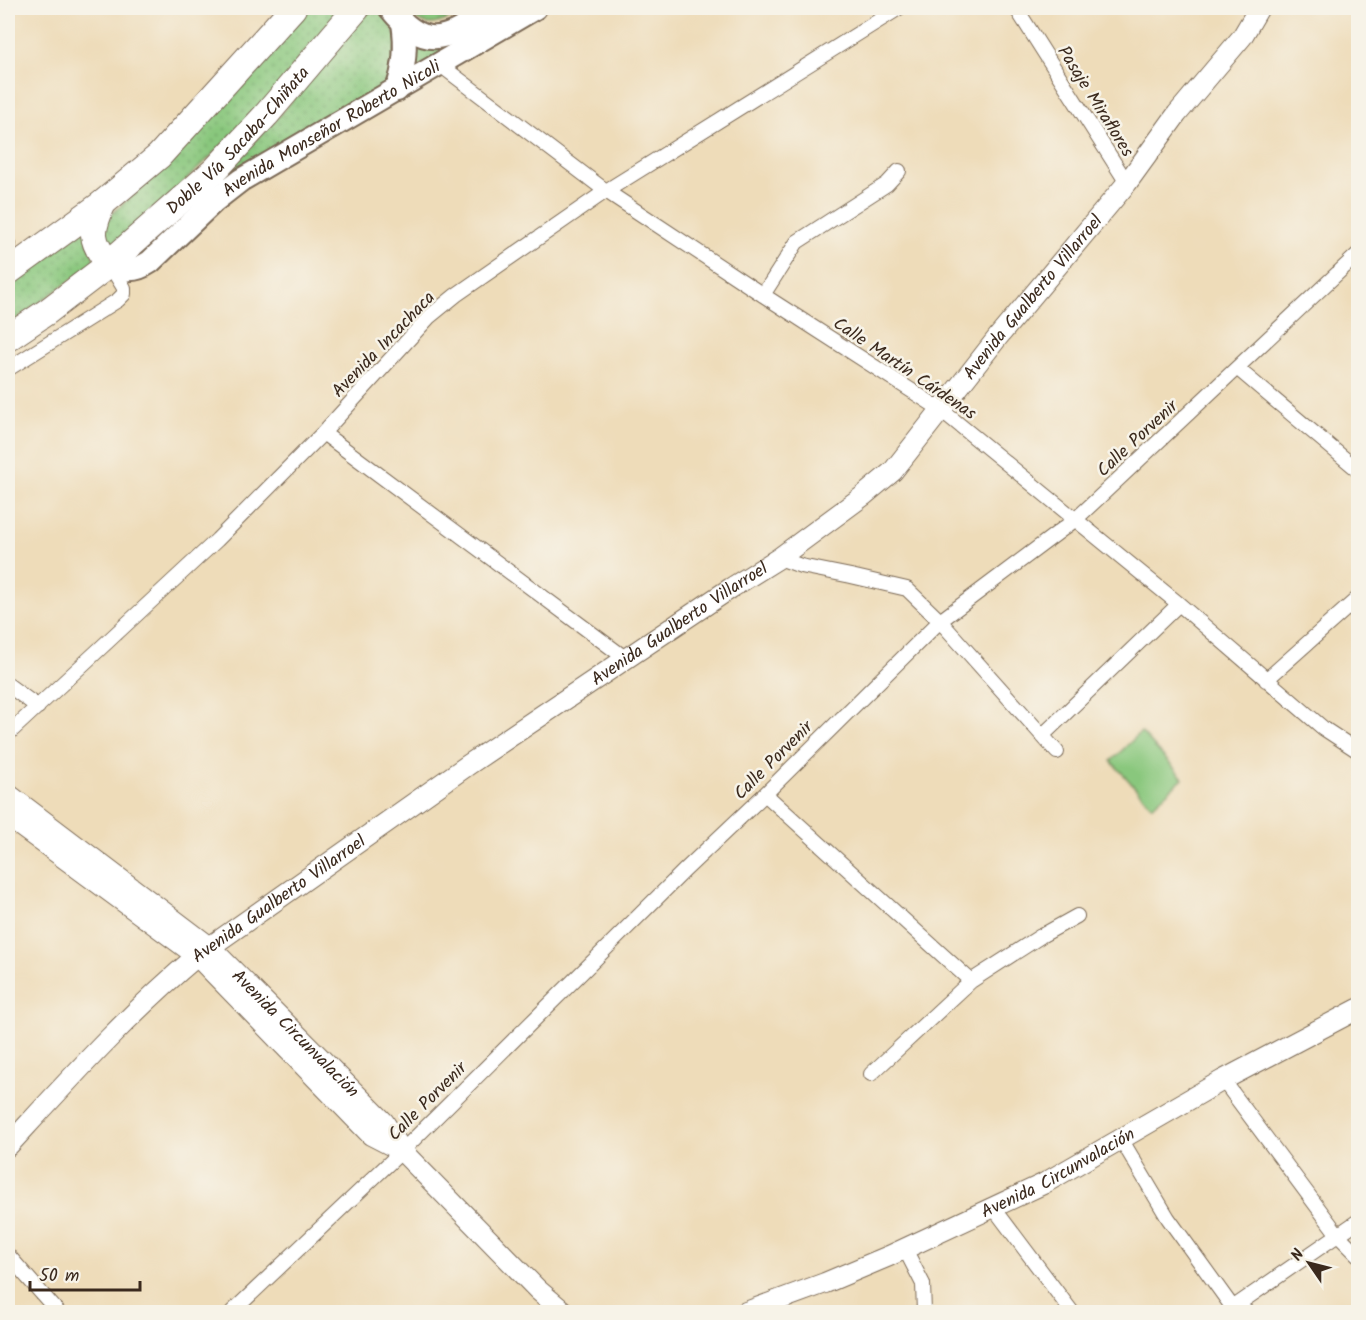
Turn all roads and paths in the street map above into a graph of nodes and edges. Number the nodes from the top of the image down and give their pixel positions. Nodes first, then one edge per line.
1 (357, 8) edge
2 (496, 8) edge
3 (535, 8) edge
4 (899, 8) edge
5 (1016, 8) edge
6 (1260, 8) edge
7 (291, 9) edge
8 (396, 15) edge
9 (439, 64) junction
10 (397, 90) junction
11 (899, 171) dead end
12 (1126, 183) junction
13 (606, 191) junction
14 (103, 203) junction
15 (1359, 254) edge
16 (109, 264) junction
17 (8, 272) edge
18 (763, 295) junction
19 (8, 338) edge
20 (8, 369) edge
21 (1238, 369) junction
22 (940, 409) junction
23 (323, 433) junction
24 (1359, 470) edge
25 (1076, 519) junction
26 (779, 558) junction
27 (1359, 598) edge
28 (1179, 603) junction
29 (940, 621) junction
30 (625, 658) junction
31 (1266, 680) junction
32 (8, 685) edge
33 (38, 707) junction
34 (8, 734) edge
35 (1043, 735) junction
36 (1359, 751) edge
37 (1057, 752) dead end
38 (8, 794) edge
39 (765, 794) junction
40 (8, 818) edge
41 (1077, 916) dead end
42 (203, 952) junction
43 (971, 981) junction
44 (1359, 1010) edge
45 (871, 1074) dead end
46 (1223, 1080) junction
47 (1121, 1139) junction
48 (8, 1146) edge
49 (402, 1151) junction
50 (993, 1207) junction
51 (1359, 1221) edge
52 (1339, 1236) junction
53 (905, 1249) junction
54 (8, 1255) edge
55 (1359, 1255) edge
56 (1230, 1310) edge
57 (58, 1312) edge
58 (232, 1312) edge
59 (564, 1312) edge
60 (746, 1312) edge
61 (924, 1312) edge
62 (1072, 1312) edge
63 (1247, 1312) edge

1 - 16 highway, Doble Vía Sacaba-Chiñata
2 - 8 main road, Avenida Monseñor Roberto Nicoli
3 - 9 main road, Avenida Monseñor Roberto Nicoli
4 - 13 street, Avenida Incachaca
5 - 12 street, Pasaje Miraflores
6 - 12 main road, Avenida Gualberto Villarroel
7 - 14 highway
8 - 10 main road
9 - 10 main road, Avenida Monseñor Roberto Nicoli
9 - 13 street, Calle Martín Cárdenas
10 - 16 main road, Avenida Monseñor Roberto Nicoli
11 - 18 street
12 - 22 main road, Avenida Gualberto Villarroel
13 - 18 street, Calle Martín Cárdenas
13 - 23 street, Avenida Incachaca
14 - 16 highway
14 - 17 highway
15 - 21 street, Calle Porvenir
16 - 19 highway, Doble Vía Sacaba-Chiñata
16 - 20 street
18 - 22 street, Calle Martín Cárdenas
21 - 24 street
21 - 25 street, Calle Porvenir
22 - 25 street, Calle Martín Cárdenas
22 - 26 main road, Avenida Gualberto Villarroel
23 - 30 street
23 - 33 street, Avenida Incachaca
25 - 28 street, Calle Martín Cárdenas
25 - 29 street, Calle Porvenir
26 - 29 street
26 - 30 main road, Avenida Gualberto Villarroel
27 - 31 street
28 - 31 street, Calle Martín Cárdenas
28 - 35 street
29 - 35 street
29 - 39 street, Calle Porvenir
30 - 42 main road, Avenida Gualberto Villarroel
31 - 36 street, Calle Martín Cárdenas
32 - 33 street
33 - 34 street, Avenida Incachaca
35 - 37 street
38 - 42 main road, Avenida Circunvalación
39 - 43 street
39 - 49 street, Calle Porvenir
40 - 42 main road, Avenida Circunvalación
41 - 43 street
42 - 48 main road, Avenida Gualberto Villarroel
42 - 49 main road, Avenida Circunvalación
43 - 45 street
44 - 46 main road, Avenida Circunvalación
46 - 47 main road, Avenida Circunvalación
46 - 52 street
47 - 50 main road, Avenida Circunvalación
47 - 56 street
49 - 58 street, Calle Porvenir
49 - 59 main road, Avenida Circunvalación
50 - 53 main road, Avenida Circunvalación
50 - 62 street
51 - 52 street
52 - 55 street
52 - 56 street
53 - 60 main road, Avenida Circunvalación
53 - 61 street
54 - 57 street
56 - 63 street

